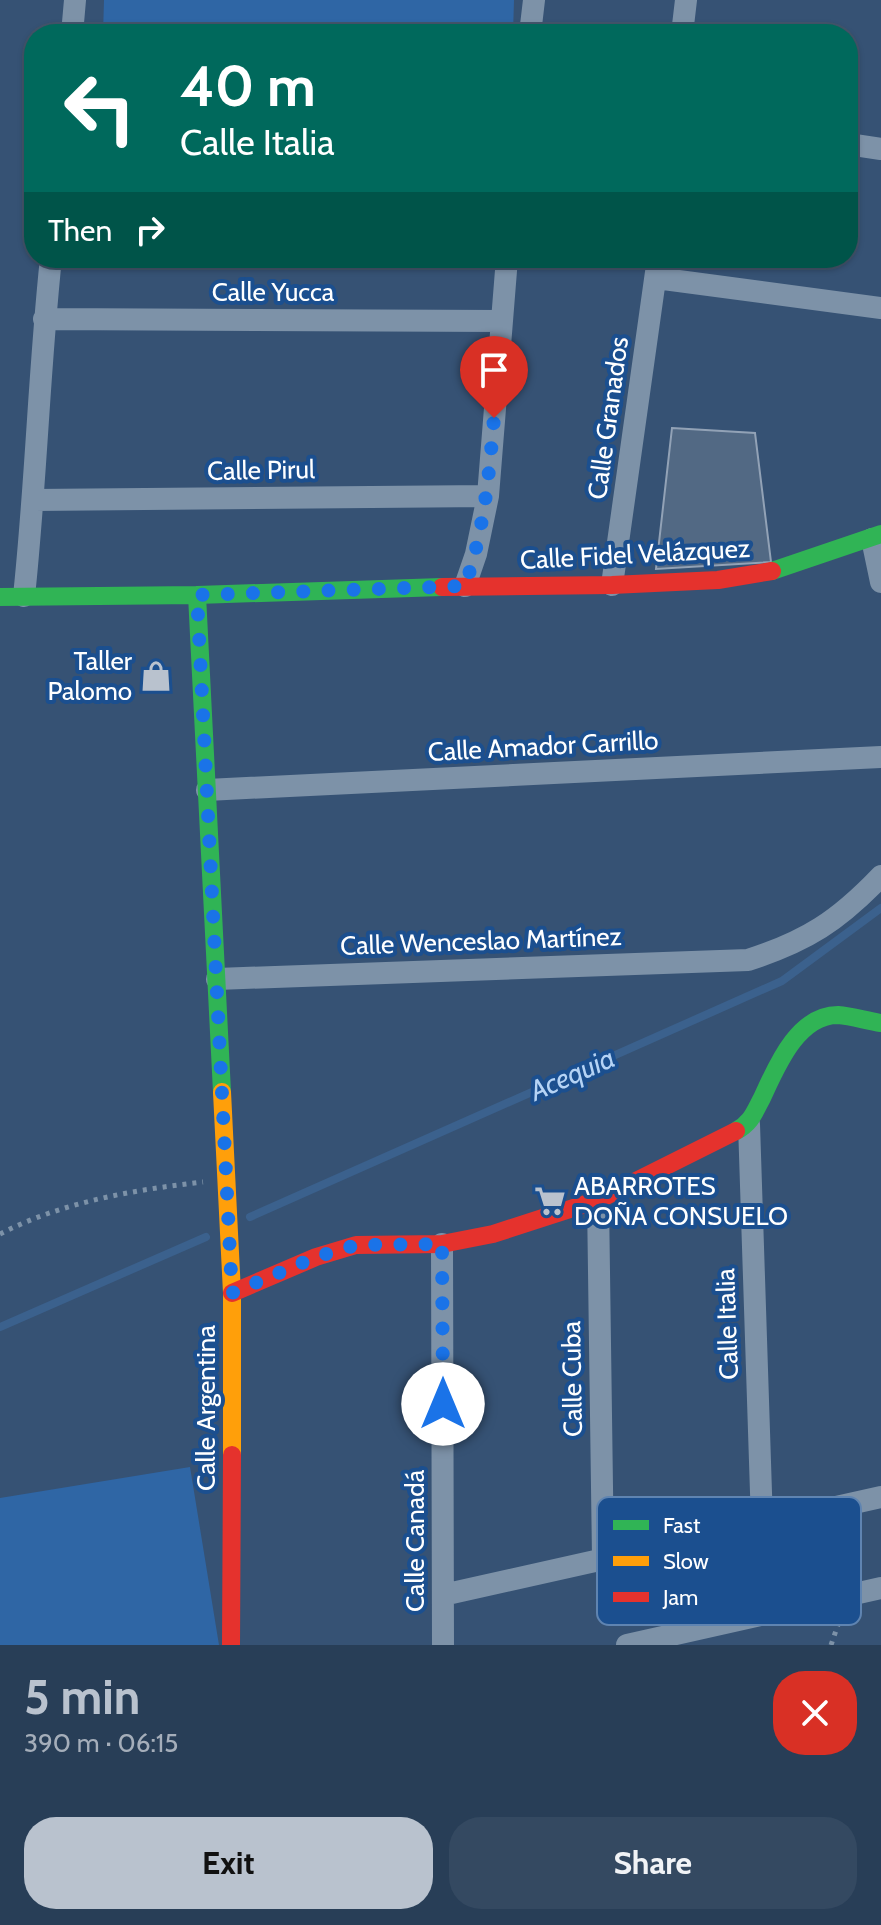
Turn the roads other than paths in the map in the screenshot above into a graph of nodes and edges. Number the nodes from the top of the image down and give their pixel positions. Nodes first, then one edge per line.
1 (75, 0) edge
2 (534, 0) edge
3 (686, 0) edge
4 (73, 24) edge
5 (531, 24) edge
6 (683, 24) edge
7 (858, 146) edge
8 (881, 149) edge
9 (50, 268) edge
10 (506, 268) edge
11 (657, 268) edge
12 (881, 308) edge
13 (44, 319) junction
14 (502, 321) junction
15 (488, 496) junction
16 (34, 500) junction
17 (877, 536) edge
18 (881, 582) edge
19 (612, 585) junction
20 (465, 586) junction
21 (197, 595) junction
22 (24, 596) junction
23 (0, 597) edge
24 (881, 757) edge
25 (207, 790) junction
26 (881, 876) edge
27 (217, 979) junction
28 (881, 1023) edge
29 (749, 1124) junction
30 (598, 1200) junction
31 (442, 1244) junction
32 (232, 1293) junction
33 (602, 1497) edge
34 (761, 1497) edge
35 (881, 1497) edge
36 (861, 1501) edge
37 (597, 1559) edge
38 (881, 1588) edge
39 (861, 1592) edge
40 (443, 1595) junction
41 (716, 1625) edge
42 (231, 1645) edge
43 (443, 1645) edge
44 (627, 1645) edge

1 - 4 street
2 - 5 street
3 - 6 street
7 - 8 street
9 - 13 street
10 - 14 street
11 - 12 street
11 - 19 street, Calle Granados
13 - 14 street, Calle Yucca
13 - 16 street
14 - 15 street
15 - 16 street, Calle Pirul
15 - 20 street
16 - 22 street
17 - 18 street
17 - 19 street, Calle Fidel Velázquez
19 - 20 street, Calle Fidel Velázquez
20 - 21 street, Calle Fidel Velázquez
21 - 22 street, Calle Fidel Velázquez
21 - 25 street, Calle Argentina
22 - 23 street, Calle Fidel Velázquez
24 - 25 street, Calle Amador Carrillo
25 - 27 street, Calle Argentina
26 - 27 street, Calle Wenceslao Martínez
27 - 32 street, Calle Argentina
28 - 29 street, Calle Italia
29 - 30 street
29 - 34 street, Calle Italia
30 - 31 street
30 - 33 street, Calle Cuba
31 - 32 street
31 - 40 street, Calle Canadá
32 - 42 street, Calle Argentina
35 - 36 street
37 - 40 street
38 - 39 street
40 - 43 street, Calle Canadá
41 - 44 street

